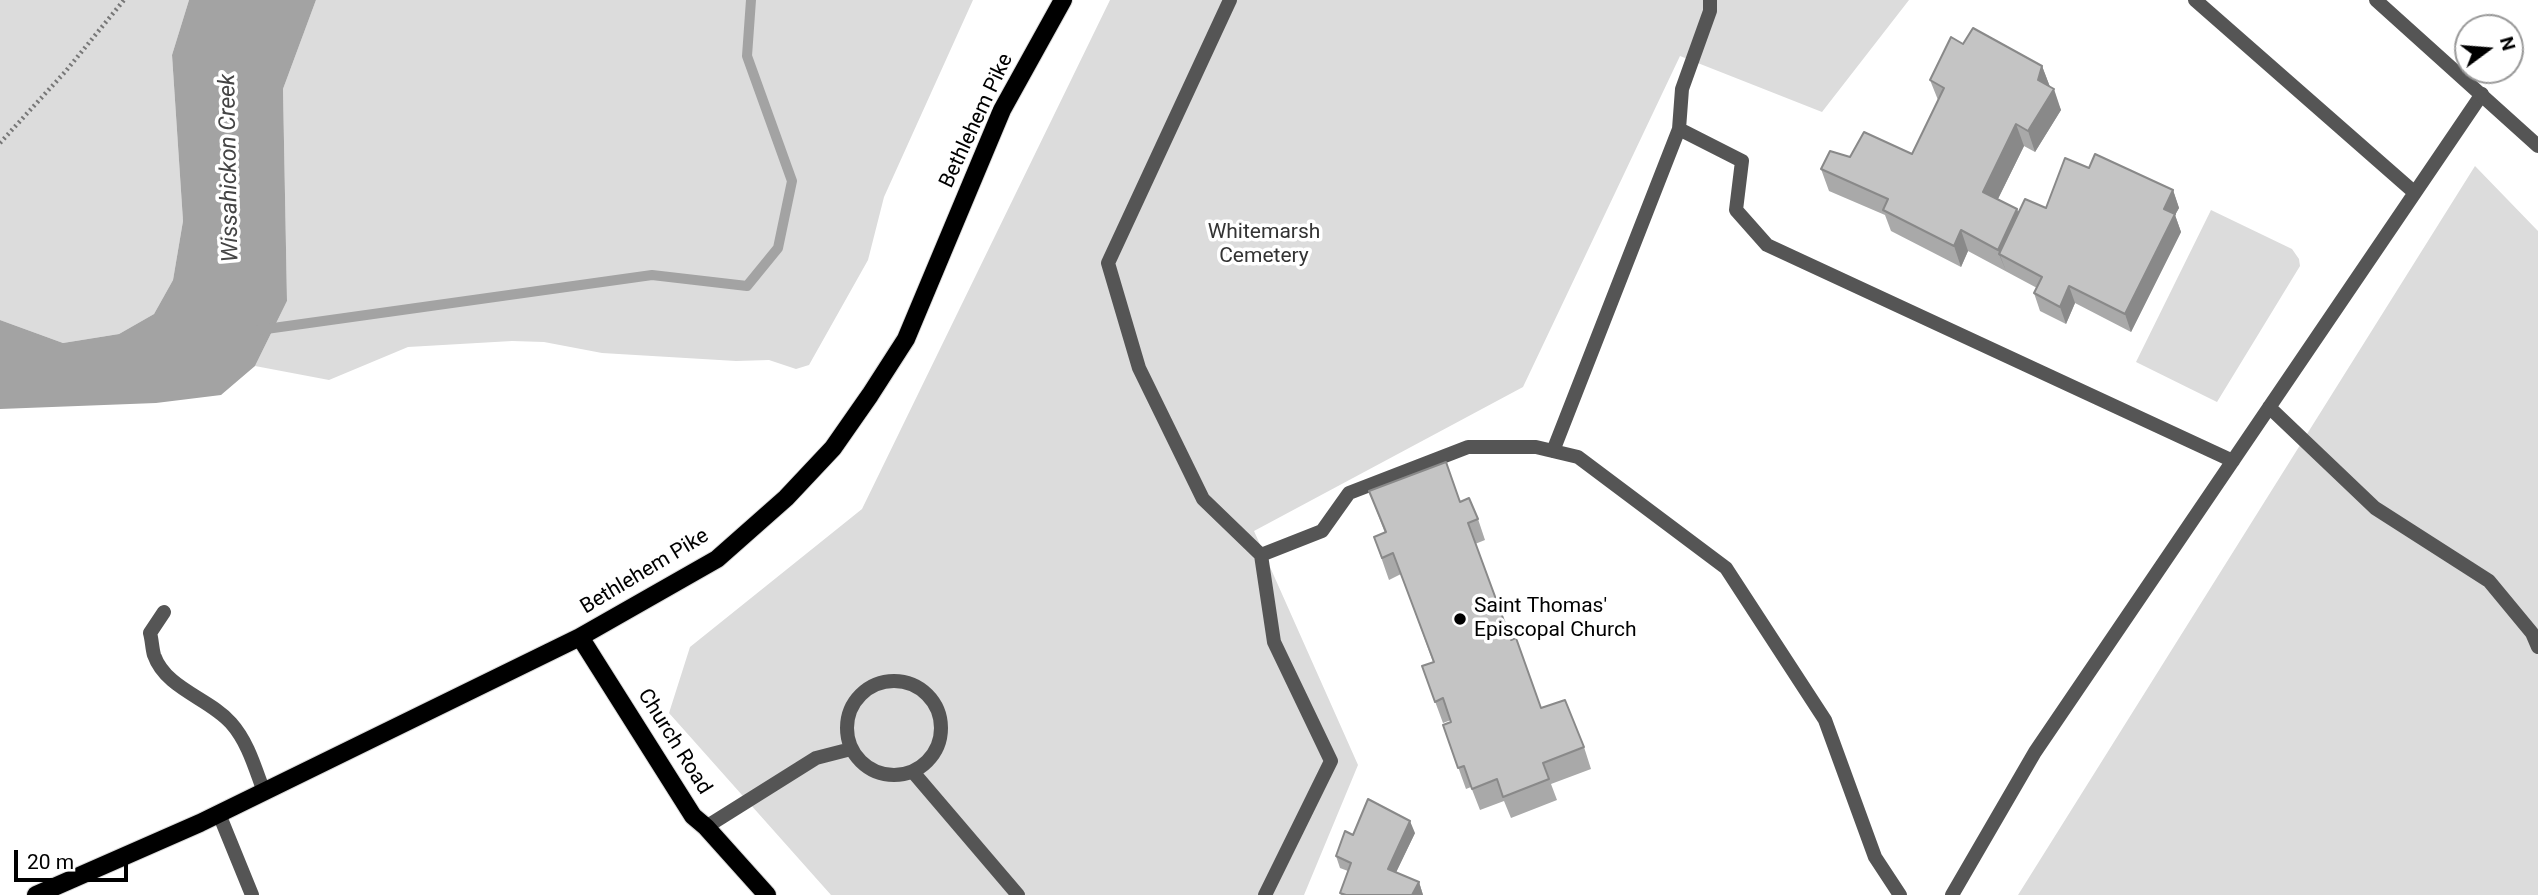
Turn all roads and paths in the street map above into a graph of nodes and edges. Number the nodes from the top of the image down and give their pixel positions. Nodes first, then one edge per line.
1 (124, 0) edge
2 (1063, 0) edge
3 (1230, 0) edge
4 (1710, 0) edge
5 (2195, 0) edge
6 (2376, 0) edge
7 (2482, 94) junction
8 (1679, 129) junction
9 (0, 143) edge
10 (2538, 146) edge
11 (2415, 193) junction
12 (2269, 407) junction
13 (1553, 451) junction
14 (2233, 461) junction
15 (1261, 555) junction
16 (164, 612) dead end
17 (580, 637) junction
18 (2538, 647) edge
19 (851, 748) junction
20 (913, 772) junction
21 (264, 792) junction
22 (219, 814) junction
23 (706, 827) junction
24 (36, 895) edge
25 (252, 895) edge
26 (767, 895) edge
27 (1018, 895) edge
28 (1265, 895) edge
29 (1900, 895) edge
30 (1952, 895) edge

1 - 9 path
2 - 17 main road, Bethlehem Pike
3 - 15 street
4 - 8 street
5 - 11 street
6 - 7 street
7 - 10 street
7 - 11 street
8 - 13 street
8 - 14 street
11 - 12 street
12 - 14 street
12 - 18 street
13 - 15 street
13 - 29 street
14 - 30 street
15 - 28 street
16 - 21 street
17 - 21 main road, Bethlehem Pike
17 - 23 main road, Church Road
19 - 20 street
19 - 20 street
19 - 23 street
20 - 27 street
21 - 22 main road, Bethlehem Pike
22 - 24 main road, Bethlehem Pike
22 - 25 street
23 - 26 main road, Church Road

